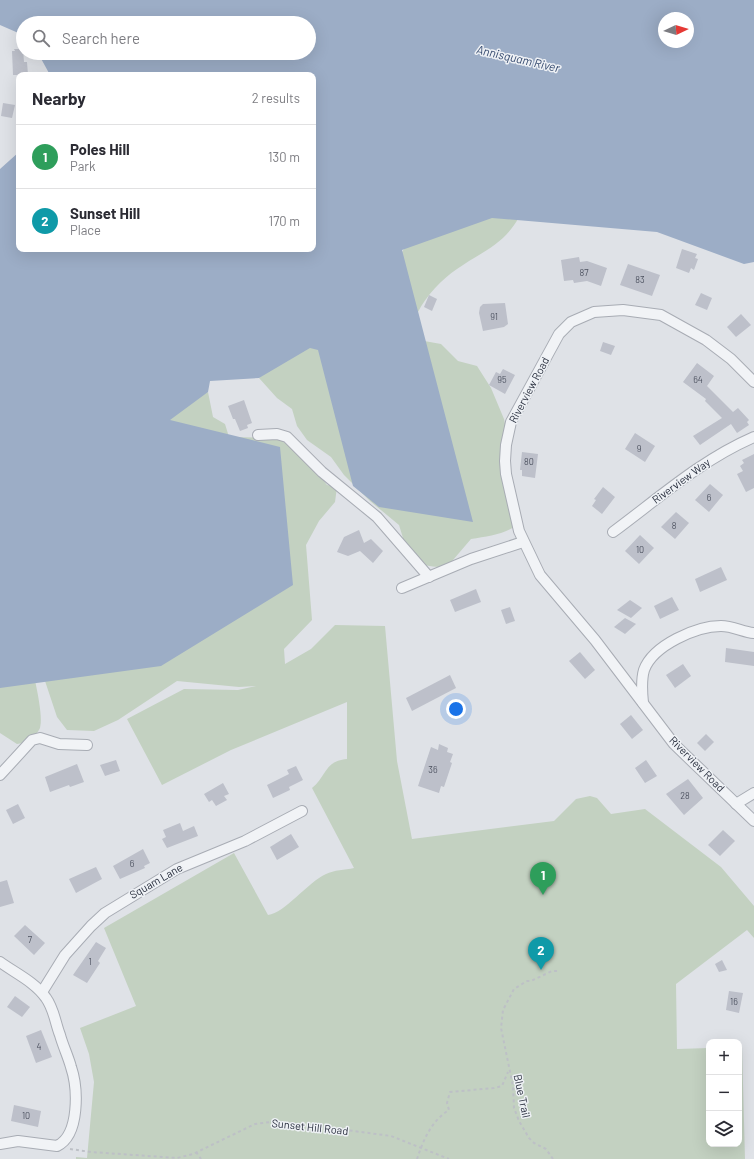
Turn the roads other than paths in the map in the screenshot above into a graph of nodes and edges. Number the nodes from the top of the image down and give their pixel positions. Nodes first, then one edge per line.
1 (754, 382) edge
2 (258, 435) dead end
3 (754, 437) edge
4 (613, 532) dead end
5 (523, 542) junction
6 (429, 577) junction
7 (402, 588) dead end
8 (754, 633) edge
9 (643, 703) junction
10 (87, 745) dead end
11 (0, 774) edge
12 (754, 793) edge
13 (736, 804) junction
14 (302, 811) dead end
15 (754, 821) edge
16 (0, 962) edge
17 (42, 992) junction
18 (0, 1144) edge

1 - 5 street, Riverview Road
2 - 6 street
3 - 4 street, Riverview Way
5 - 6 street
5 - 9 street, Riverview Road
6 - 7 street
8 - 9 street
9 - 13 street, Riverview Road
10 - 11 street
12 - 13 street
13 - 15 street, Riverview Road
14 - 17 street, Squam Lane
16 - 17 street
17 - 18 street

